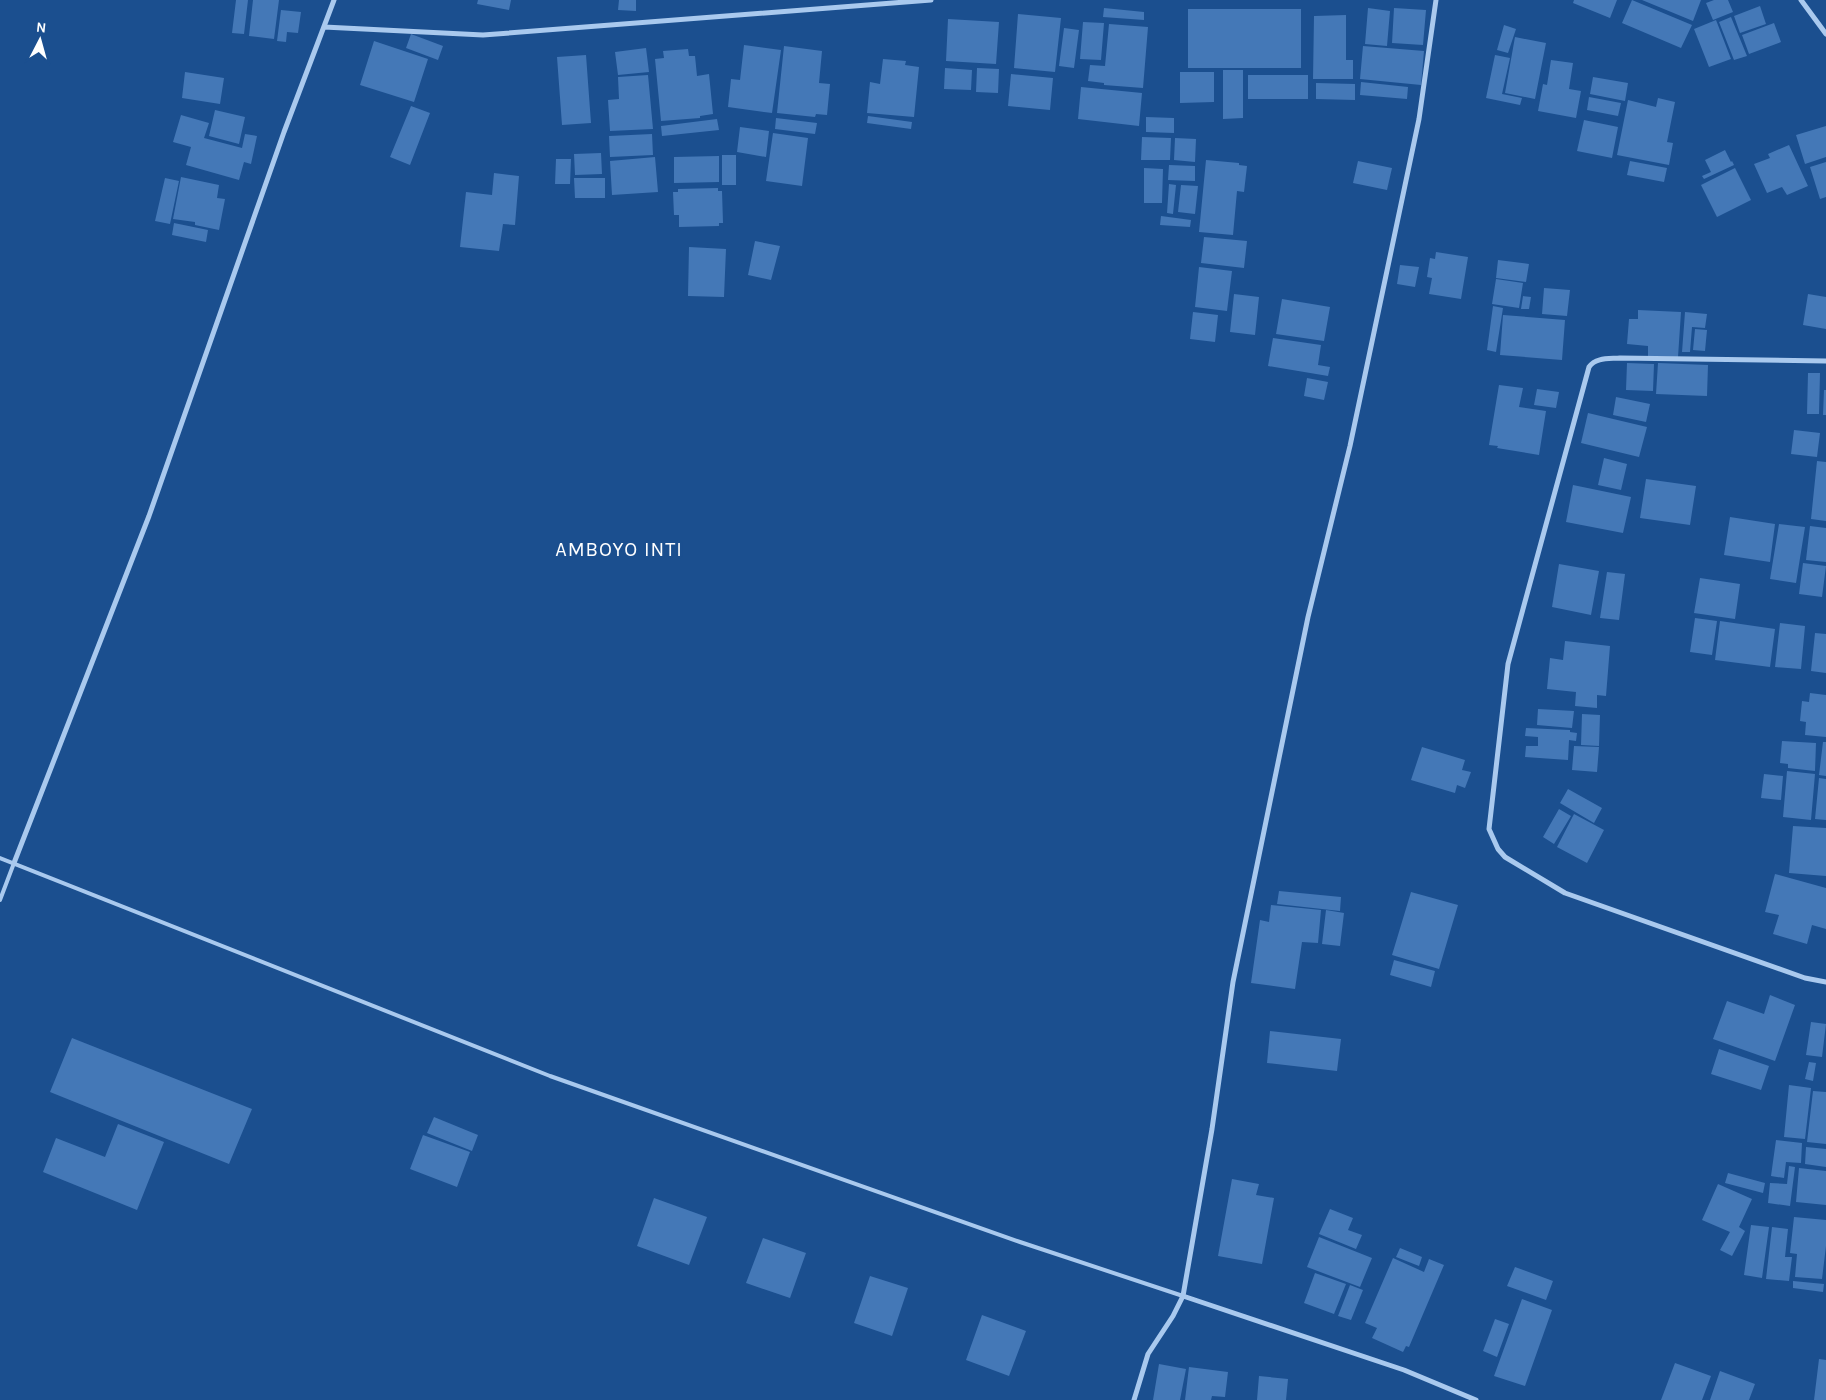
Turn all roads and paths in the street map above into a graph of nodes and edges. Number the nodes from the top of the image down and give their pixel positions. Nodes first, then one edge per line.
1 (334, 0) edge
2 (931, 0) edge
3 (1436, 0) edge
4 (1801, 0) edge
5 (324, 27) junction
6 (1826, 34) edge
7 (1826, 361) edge
8 (0, 858) edge
9 (14, 863) junction
10 (0, 900) edge
11 (1826, 982) edge
12 (1183, 1296) junction
13 (1134, 1400) edge
14 (1476, 1400) edge

1 - 5 street
2 - 5 street
3 - 12 street
4 - 6 street
5 - 9 street
7 - 11 street
8 - 9 lane
9 - 10 lane
9 - 12 lane
12 - 13 street
12 - 14 street

